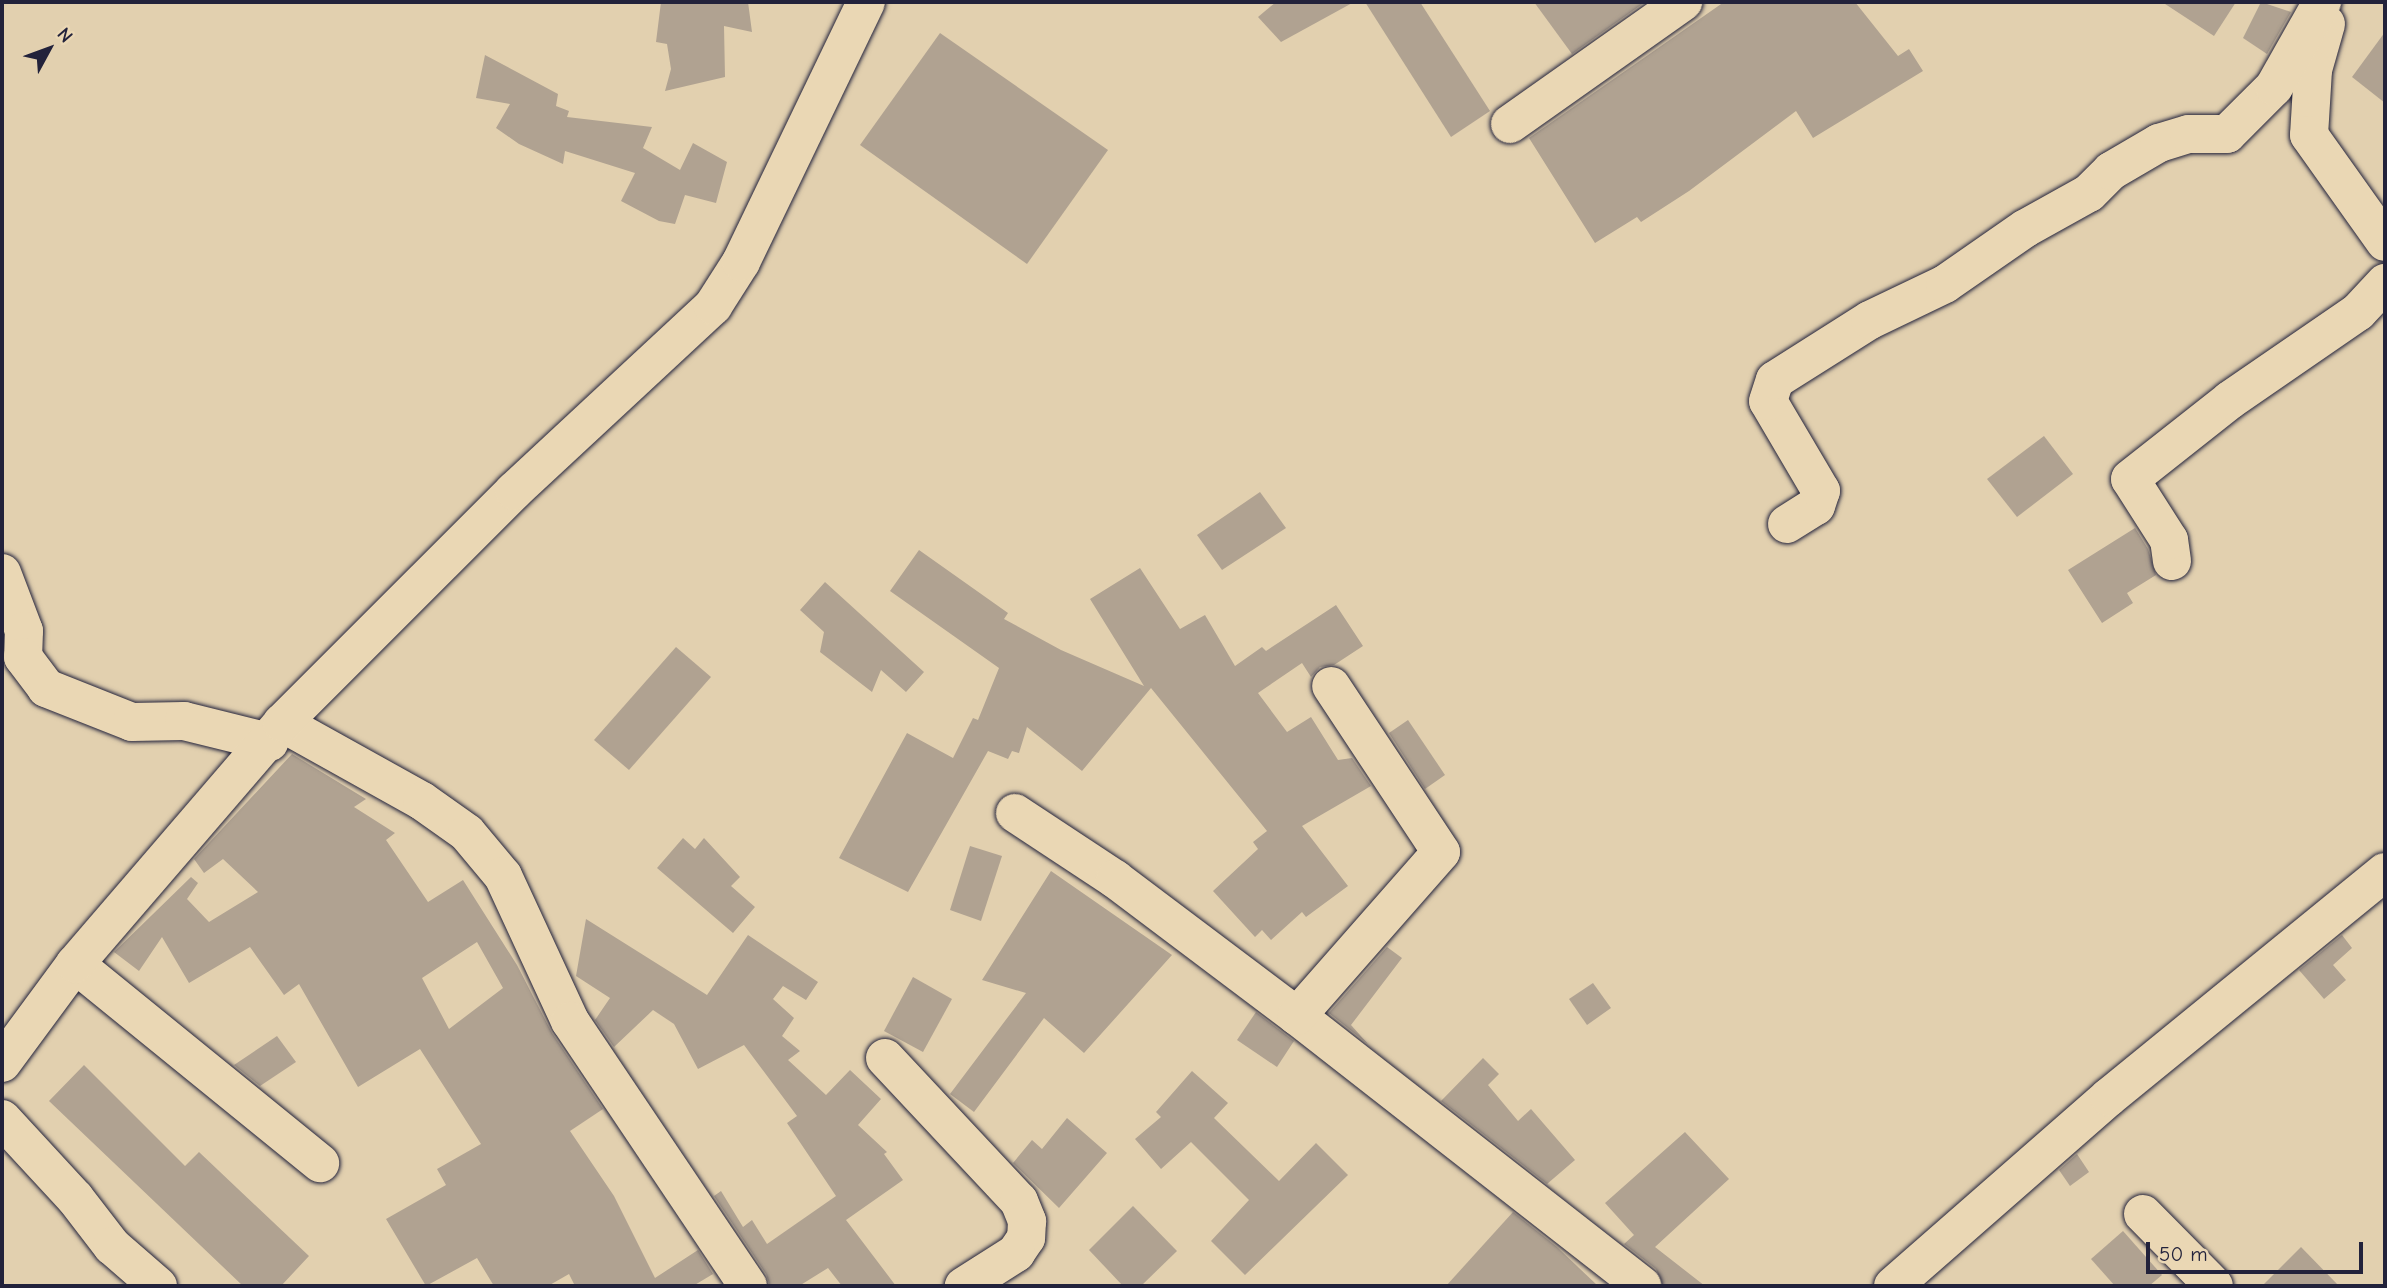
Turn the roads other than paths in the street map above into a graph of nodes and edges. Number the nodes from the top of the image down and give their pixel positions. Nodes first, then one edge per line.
1 (866, 2) edge
2 (1683, 2) edge
3 (2322, 2) edge
4 (2332, 2) edge
5 (1510, 124) dead end
6 (2385, 242) edge
7 (2385, 283) edge
8 (1787, 524) dead end
9 (2172, 561) dead end
10 (2, 573) edge
11 (1331, 686) dead end
12 (275, 733) junction
13 (1015, 813) dead end
14 (2385, 872) edge
15 (75, 964) junction
16 (1297, 1016) junction
17 (885, 1058) dead end
18 (2, 1063) edge
19 (2, 1119) edge
20 (320, 1163) dead end
21 (2143, 1214) dead end
22 (158, 1286) edge
23 (748, 1286) edge
24 (964, 1286) edge
25 (1642, 1286) edge
26 (1893, 1286) edge
27 (2214, 1286) edge

1 - 12 street
2 - 5 street
3 - 8 street
4 - 6 street
7 - 9 street
10 - 12 street
11 - 16 street
12 - 15 street
12 - 23 street
13 - 16 street
14 - 26 street
15 - 18 street
15 - 20 street
16 - 25 street
17 - 24 street
19 - 22 street
21 - 27 street

